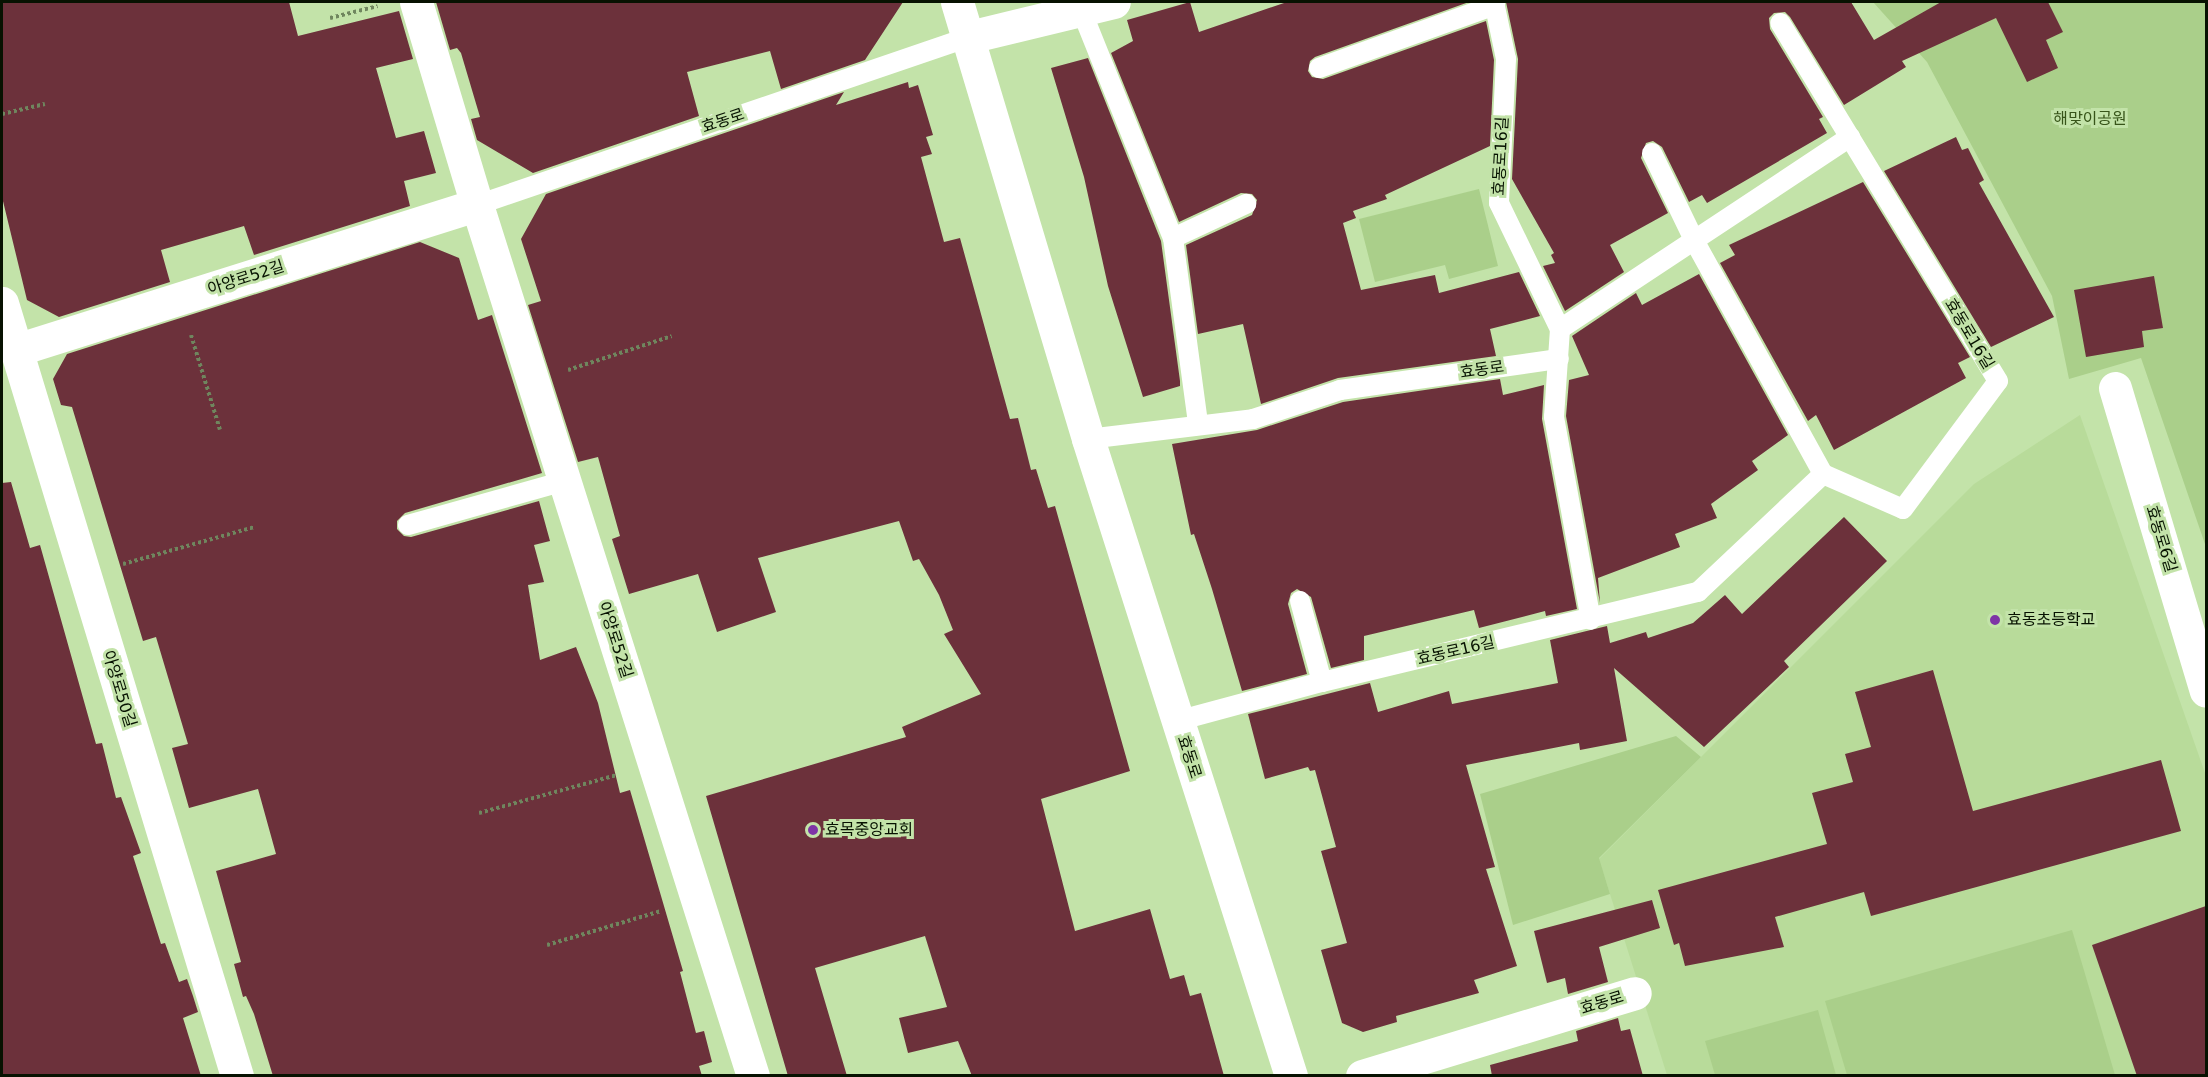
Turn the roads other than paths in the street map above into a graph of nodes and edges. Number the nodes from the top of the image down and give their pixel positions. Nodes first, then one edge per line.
1 (416, 2) edge
2 (957, 2) edge
3 (1114, 2) edge
4 (1494, 3) edge
5 (1082, 12) junction
6 (1780, 23) dead end
7 (969, 37) junction
8 (1319, 68) dead end
9 (1850, 136) junction
10 (1652, 153) dead end
11 (1246, 204) dead end
12 (477, 205) junction
13 (1173, 238) junction
14 (1695, 242) junction
15 (2, 303) edge
16 (1560, 330) junction
17 (16, 350) junction
18 (1559, 359) junction
19 (2115, 388) dead end
20 (1198, 423) junction
21 (1088, 439) junction
22 (1823, 474) junction
23 (565, 481) junction
24 (408, 525) dead end
25 (1300, 601) dead end
26 (1591, 620) junction
27 (1322, 682) junction
28 (2206, 691) edge
29 (1178, 722) junction
30 (1635, 993) dead end
31 (237, 1076) edge
32 (753, 1076) edge
33 (1291, 1076) edge
34 (1362, 1076) edge

1 - 12 street, 아양로52길
2 - 7 street, 효동로
3 - 5 street
4 - 8 lane, 효동로16길
4 - 16 lane, 효동로16길
5 - 7 street
5 - 13 lane
6 - 9 lane, 효동로16길
7 - 12 lane, 효동로
7 - 21 street, 효동로
9 - 14 lane
9 - 22 lane, 효동로16길
10 - 14 lane
11 - 13 lane
12 - 17 street, 아양로52길
12 - 23 street, 아양로52길
13 - 20 lane
14 - 16 lane
14 - 22 lane
15 - 17 street, 아양로50길
16 - 18 lane, 효동로16길
17 - 31 street, 아양로50길
18 - 20 lane, 효동로
18 - 26 lane, 효동로16길
19 - 28 street, 효동로6길
20 - 21 lane, 효동로
21 - 29 street, 효동로
22 - 26 lane, 효동로16길
23 - 24 lane
23 - 32 street, 아양로52길
25 - 27 lane
26 - 27 lane, 효동로16길
27 - 29 lane, 효동로16길
29 - 33 street, 효동로
30 - 34 street, 효동로

